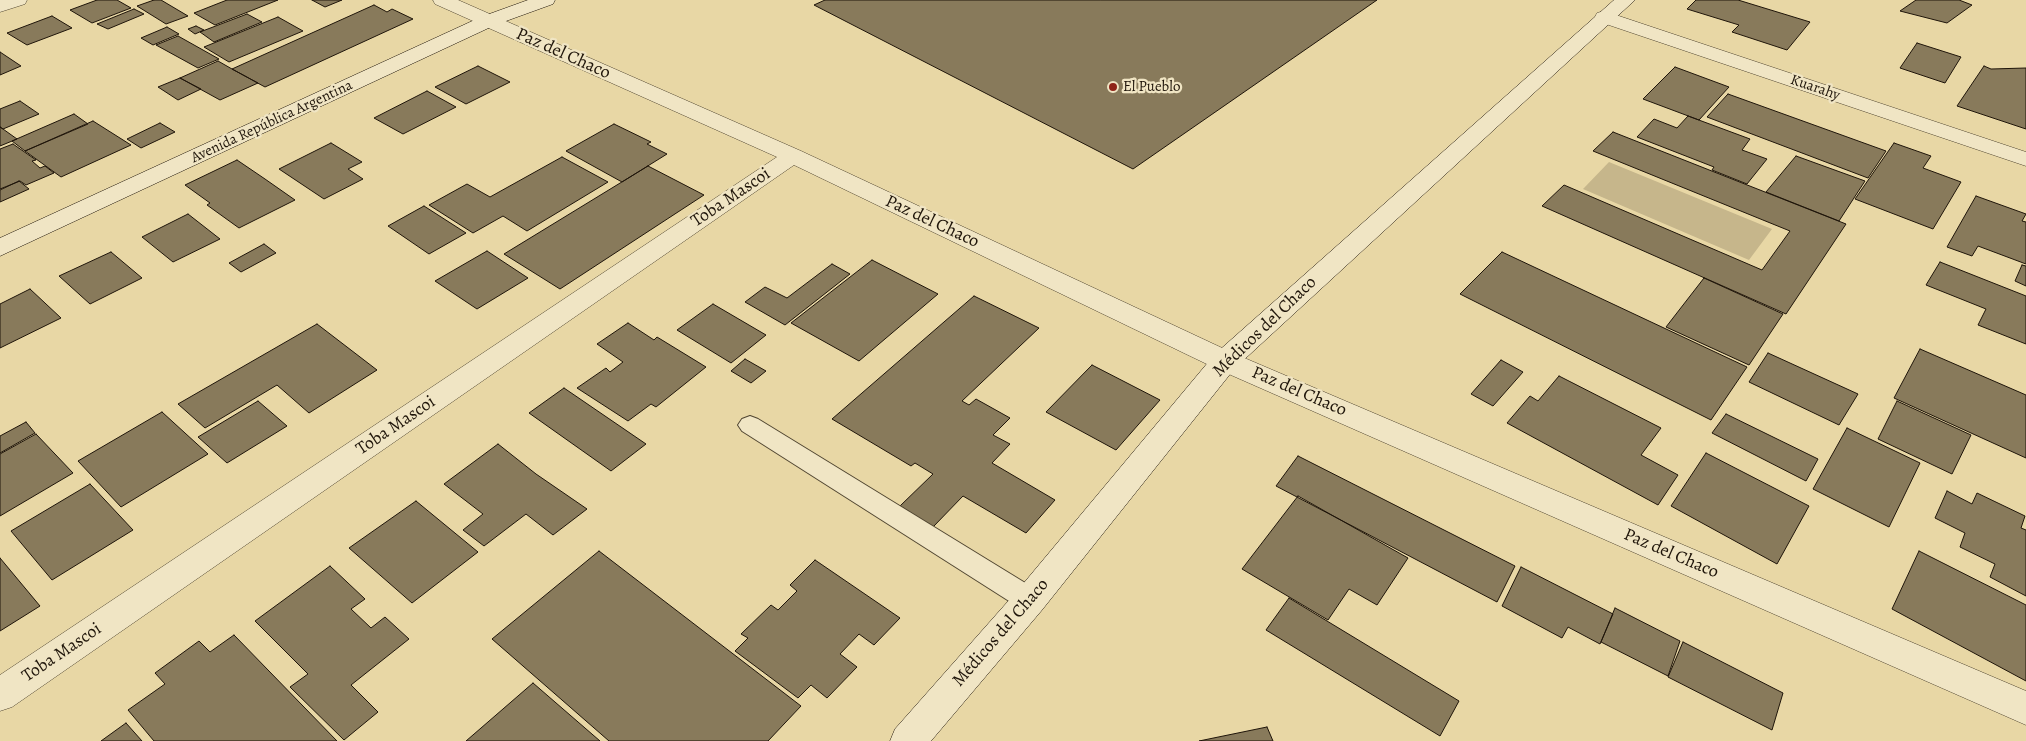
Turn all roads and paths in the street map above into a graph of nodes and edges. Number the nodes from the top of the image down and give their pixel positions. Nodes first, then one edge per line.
1 (18, 0) edge
2 (442, 0) edge
3 (546, 0) edge
4 (1626, 0) edge
5 (0, 6) edge
6 (1604, 17) junction
7 (488, 21) junction
8 (793, 156) junction
9 (2026, 160) edge
10 (0, 248) edge
11 (1226, 361) junction
12 (750, 424) dead end
13 (1030, 600) junction
14 (0, 695) edge
15 (2026, 708) edge
16 (908, 741) edge

1 - 5 street
2 - 7 street, Paz del Chaco
3 - 7 street, Avenida República Argentina
4 - 6 street, Médicos del Chaco
6 - 9 street, Kuarahy
6 - 11 street, Médicos del Chaco
7 - 8 street, Paz del Chaco
7 - 10 street, Avenida República Argentina
8 - 11 street, Paz del Chaco
8 - 14 street, Toba Mascoi
11 - 13 street, Médicos del Chaco
11 - 15 street, Paz del Chaco
12 - 13 lane
13 - 16 street, Médicos del Chaco

